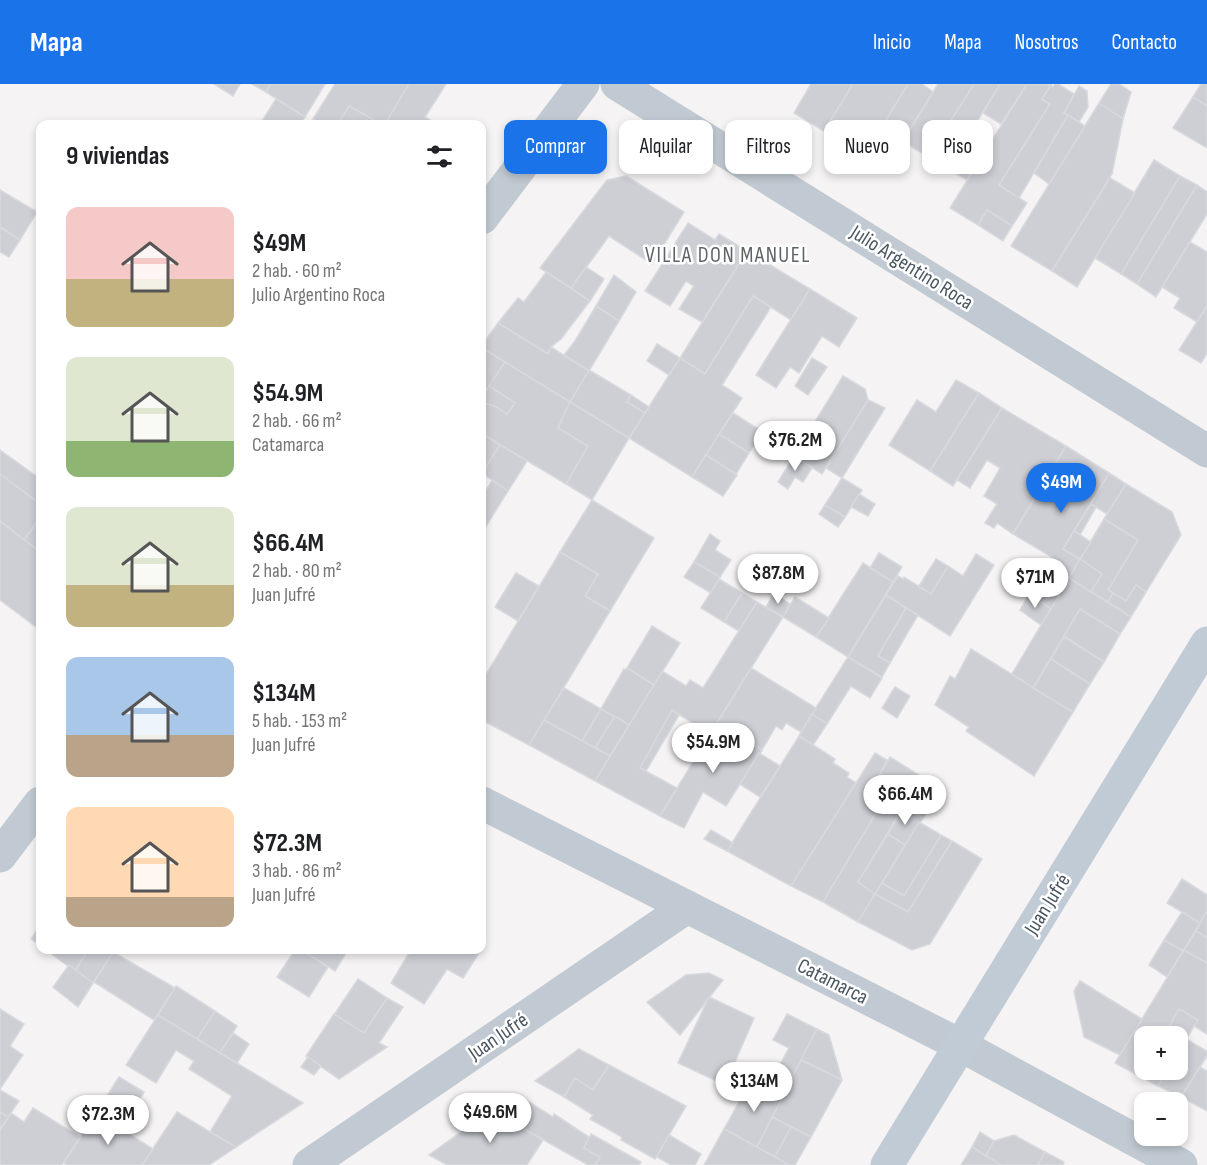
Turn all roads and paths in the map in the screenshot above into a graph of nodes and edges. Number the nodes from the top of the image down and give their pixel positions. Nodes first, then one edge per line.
1 (583, 84) edge
2 (617, 84) edge
3 (486, 213) edge
4 (1207, 451) edge
5 (1207, 643) edge
6 (486, 805) edge
7 (36, 808) edge
8 (0, 856) edge
9 (687, 907) junction
10 (960, 1045) junction
11 (309, 1165) edge
12 (887, 1165) edge
13 (1181, 1165) edge

1 - 3 street
2 - 4 street, Julio Argentino Roca
5 - 10 street, Juan Jufré
6 - 9 street, Catamarca
7 - 8 street
9 - 10 street, Catamarca
9 - 11 street, Juan Jufré
10 - 12 street, Juan Jufré
10 - 13 street, Catamarca

